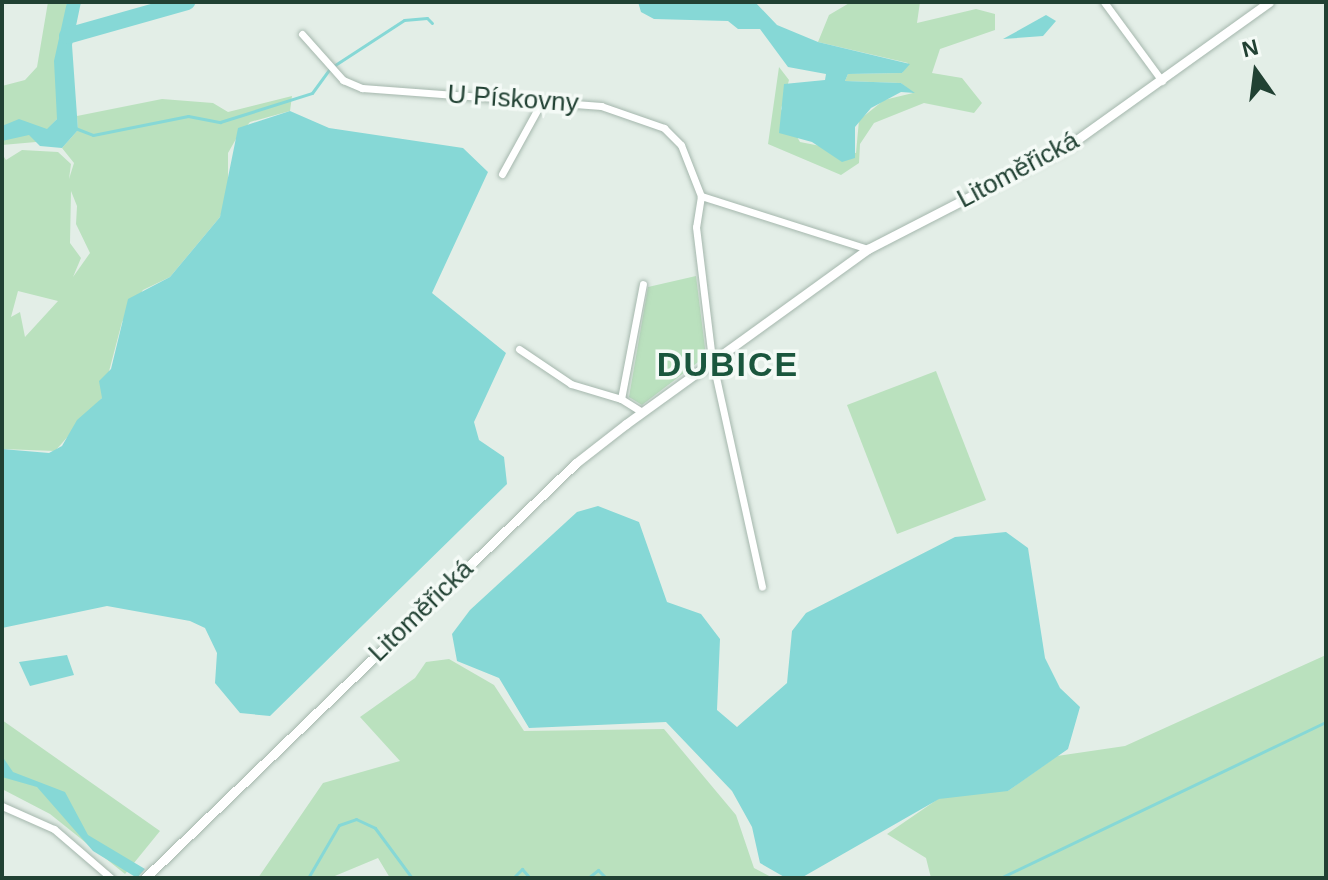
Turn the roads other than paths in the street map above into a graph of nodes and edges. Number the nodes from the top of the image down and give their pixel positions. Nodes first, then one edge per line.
1 (1104, 2) edge
2 (1269, 2) edge
3 (302, 34) dead end
4 (1163, 82) junction
5 (541, 103) junction
6 (502, 174) dead end
7 (701, 196) junction
8 (868, 249) junction
9 (643, 284) dead end
10 (519, 349) dead end
11 (712, 359) junction
12 (621, 399) junction
13 (642, 412) junction
14 (762, 587) dead end
15 (2, 806) edge
16 (111, 878) edge
17 (145, 878) edge

1 - 4 street
2 - 4 street, Litoměřická
3 - 5 street, U Pískovny
4 - 8 street, Litoměřická
5 - 6 street
5 - 7 street, U Pískovny
7 - 8 street
7 - 11 street
8 - 11 street, Litoměřická
9 - 12 street
10 - 12 street
11 - 13 street, Litoměřická
11 - 14 street
12 - 13 street
13 - 17 street, Litoměřická
15 - 16 street

